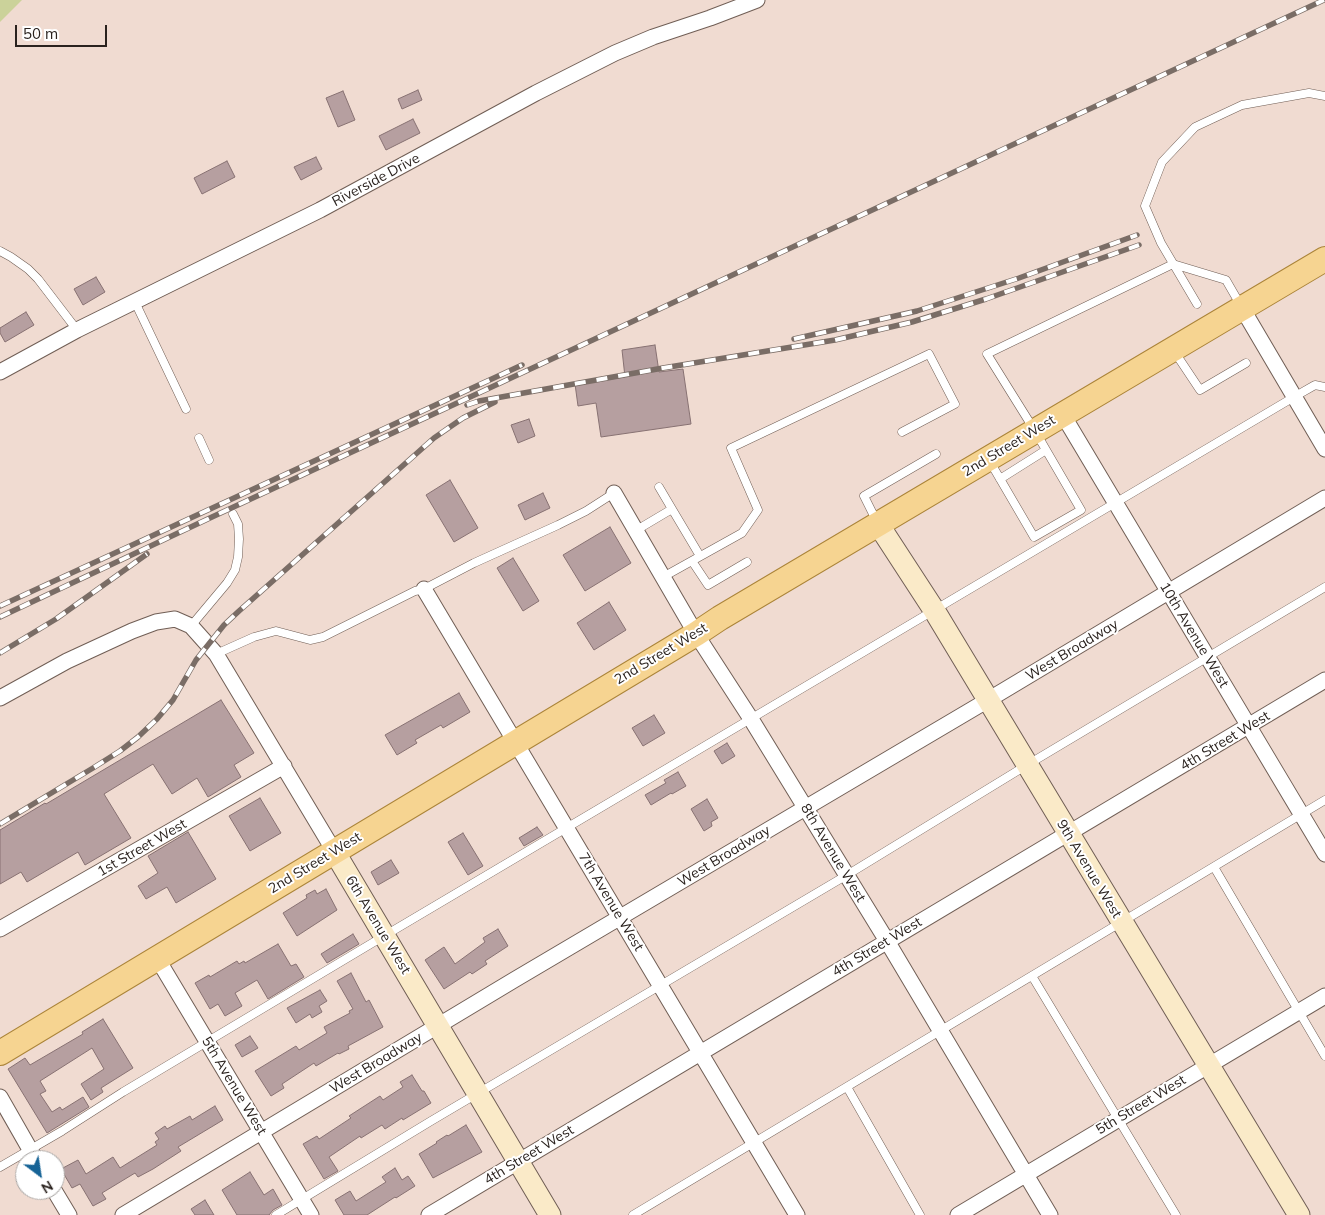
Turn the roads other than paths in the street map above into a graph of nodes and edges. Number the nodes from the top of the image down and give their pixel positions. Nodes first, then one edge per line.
1 (757, 0) edge
2 (1325, 96) edge
3 (0, 251) edge
4 (1325, 259) edge
5 (1174, 264) junction
6 (136, 302) junction
7 (1197, 304) dead end
8 (1242, 308) junction
9 (77, 330) junction
10 (1173, 349) junction
11 (1246, 363) dead end
12 (0, 372) edge
13 (1325, 387) edge
14 (1294, 397) junction
15 (186, 409) dead end
16 (1063, 415) junction
17 (902, 432) dead end
18 (199, 438) dead end
19 (1041, 441) junction
20 (1325, 448) edge
21 (936, 454) dead end
22 (209, 460) dead end
23 (994, 469) junction
24 (659, 486) dead end
25 (614, 493) joint
26 (1325, 498) edge
27 (1115, 503) junction
28 (672, 509) junction
29 (233, 514) dead end
30 (878, 524) junction
31 (635, 531) junction
32 (700, 556) junction
33 (692, 560) junction
34 (747, 562) dead end
35 (663, 577) junction
36 (1325, 587) edge
37 (424, 589) junction
38 (1168, 592) junction
39 (934, 610) junction
40 (191, 626) junction
41 (696, 634) junction
42 (216, 654) junction
43 (1207, 657) junction
44 (1325, 680) edge
45 (0, 698) edge
46 (988, 700) junction
47 (751, 719) junction
48 (1249, 727) junction
49 (515, 742) junction
50 (1027, 765) junction
51 (284, 766) junction
52 (1325, 800) edge
53 (806, 808) junction
54 (1301, 814) junction
55 (566, 828) junction
56 (1068, 834) junction
57 (334, 851) junction
58 (1325, 854) edge
59 (1214, 867) junction
60 (846, 875) junction
61 (620, 918) junction
62 (1122, 922) junction
63 (0, 929) edge
64 (384, 936) junction
65 (887, 941) junction
66 (157, 958) junction
67 (1032, 976) junction
68 (661, 986) junction
69 (1325, 996) edge
70 (1299, 1012) junction
71 (438, 1026) junction
72 (940, 1031) junction
73 (207, 1042) junction
74 (700, 1052) junction
75 (0, 1053) edge
76 (1325, 1056) edge
77 (1208, 1065) junction
78 (847, 1087) junction
79 (477, 1094) junction
80 (0, 1098) edge
81 (1118, 1118) junction
82 (262, 1132) junction
83 (754, 1142) junction
84 (30, 1150) edge
85 (41, 1150) edge
86 (15, 1162) edge
87 (518, 1162) junction
88 (0, 1168) edge
89 (1026, 1174) junction
90 (60, 1200) edge
91 (302, 1200) junction
92 (69, 1215) edge
93 (123, 1215) edge
94 (276, 1215) edge
95 (311, 1215) edge
96 (429, 1215) edge
97 (550, 1215) edge
98 (633, 1215) edge
99 (797, 1215) edge
100 (920, 1215) edge
101 (958, 1215) edge
102 (1050, 1215) edge
103 (1176, 1215) edge
104 (1299, 1215) edge

1 - 6 street, Riverside Drive
2 - 5 lane
3 - 9 lane
4 - 8 main road, 2nd Street West
5 - 7 lane
5 - 8 lane
5 - 19 lane
6 - 9 street, Riverside Drive
6 - 15 lane
8 - 10 main road, 2nd Street West
8 - 14 street
9 - 12 street, Riverside Drive
10 - 11 lane
10 - 16 main road, 2nd Street West
13 - 14 lane
14 - 20 street
14 - 27 lane
16 - 19 main road, 2nd Street West
16 - 27 street, 10th Avenue West
17 - 32 lane
18 - 22 lane
19 - 23 main road, 2nd Street West
19 - 23 lane
21 - 30 lane
23 - 30 main road, 2nd Street West
24 - 28 lane
25 - 31 street, 8th Avenue West
25 - 37 lane
26 - 38 street, West Broadway
27 - 38 street, 10th Avenue West
27 - 39 lane
28 - 31 lane
28 - 32 lane
29 - 40 lane
30 - 39 street, 9th Avenue West
30 - 41 main road, 2nd Street West
31 - 35 street, 8th Avenue West
32 - 33 lane
33 - 34 lane
33 - 35 lane
35 - 41 street, 8th Avenue West
36 - 43 lane
37 - 42 lane
37 - 49 street, 7th Avenue West
38 - 43 street, 10th Avenue West
38 - 46 street, West Broadway
39 - 46 street, 9th Avenue West
39 - 47 lane
40 - 42 street, 6th Avenue West
40 - 45 street
41 - 47 street, 8th Avenue West
41 - 49 main road, 2nd Street West
42 - 51 street, 6th Avenue West
43 - 48 street, 10th Avenue West
43 - 50 lane
44 - 48 street, 4th Street West
46 - 50 street, 9th Avenue West
46 - 53 street, West Broadway
47 - 53 street, 8th Avenue West
47 - 55 lane
48 - 54 street, 10th Avenue West
48 - 56 street, 4th Street West
49 - 55 street, 7th Avenue West
49 - 57 main road, 2nd Street West
50 - 56 street, 9th Avenue West
50 - 60 lane
51 - 57 street, 6th Avenue West
51 - 63 street, 1st Street West
52 - 54 lane
53 - 60 street, 8th Avenue West
53 - 61 street, West Broadway
54 - 58 street, 10th Avenue West
54 - 59 lane
55 - 61 street, 7th Avenue West
55 - 64 lane
56 - 62 street, 9th Avenue West
56 - 65 street, 4th Street West
57 - 64 street, 6th Avenue West
57 - 66 main road, 2nd Street West
59 - 62 lane
59 - 70 lane
60 - 65 street, 8th Avenue West
60 - 68 lane
61 - 68 street, 7th Avenue West
61 - 71 street, West Broadway
62 - 67 lane
62 - 77 street, 9th Avenue West
64 - 71 street, 6th Avenue West
64 - 73 lane
65 - 72 street, 8th Avenue West
65 - 74 street, 4th Street West
66 - 73 street, 5th Avenue West
66 - 75 main road, 2nd Street West
67 - 72 lane
67 - 81 lane
68 - 74 street, 7th Avenue West
68 - 79 lane
69 - 70 street, 5th Street West
70 - 76 lane
70 - 77 street, 5th Street West
71 - 79 street, 6th Avenue West
71 - 82 street, West Broadway
72 - 78 lane
72 - 89 street, 8th Avenue West
73 - 82 street, 5th Avenue West
73 - 85 lane
74 - 83 street, 7th Avenue West
74 - 87 street, 4th Street West
77 - 81 street, 5th Street West
77 - 104 street, 9th Avenue West
78 - 83 lane
78 - 100 lane
79 - 87 street, 6th Avenue West
79 - 91 lane
80 - 84 street
81 - 89 street, 5th Street West
81 - 103 lane
82 - 91 street, 5th Avenue West
82 - 93 street, West Broadway
83 - 98 lane
83 - 99 street, 7th Avenue West
86 - 88 lane
87 - 96 street, 4th Street West
87 - 97 street, 6th Avenue West
89 - 101 street, 5th Street West
89 - 102 street, 8th Avenue West
90 - 92 street
91 - 94 lane
91 - 95 street, 5th Avenue West

